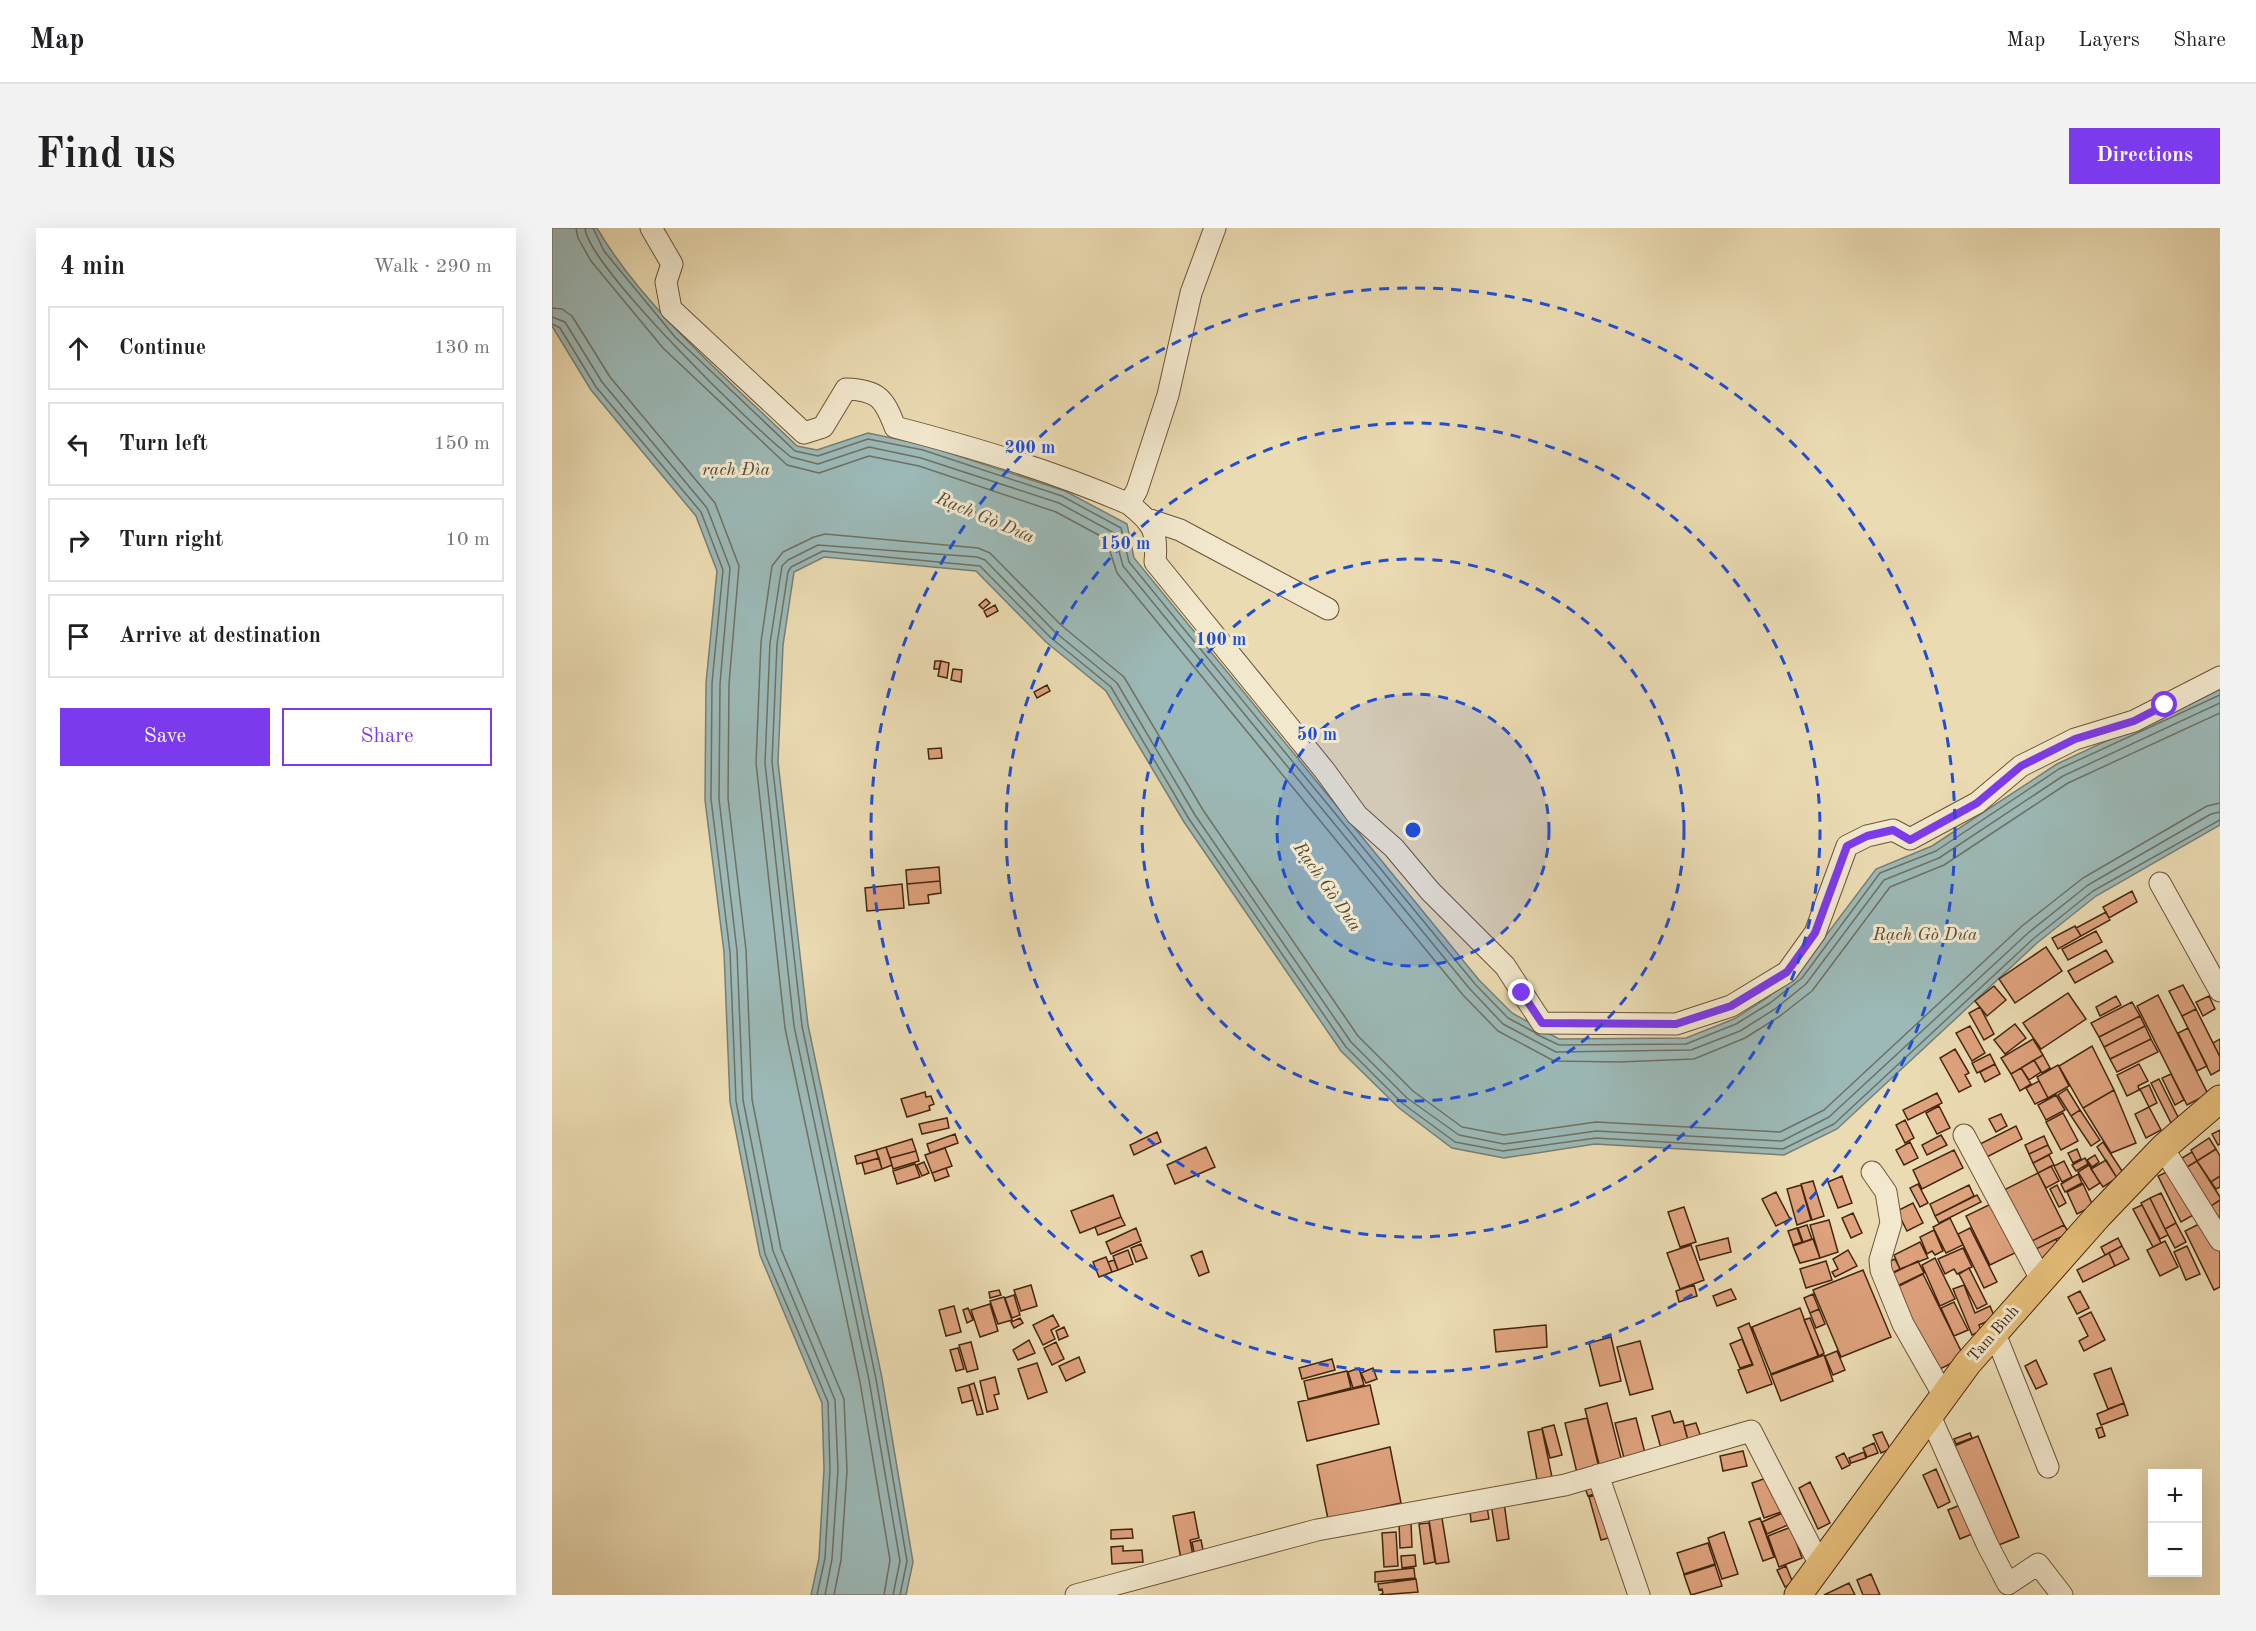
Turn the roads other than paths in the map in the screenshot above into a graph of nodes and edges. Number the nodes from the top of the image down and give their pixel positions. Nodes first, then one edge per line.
1 (651, 228) edge
2 (1215, 228) edge
3 (1129, 504) junction
4 (1150, 520) junction
5 (1328, 609) dead end
6 (2220, 677) edge
7 (2160, 883) dead end
8 (2220, 991) edge
9 (2220, 1100) edge
10 (1964, 1135) dead end
11 (2163, 1148) junction
12 (1872, 1172) dead end
13 (2220, 1240) edge
14 (2042, 1281) junction
15 (1994, 1331) junction
16 (1937, 1406) junction
17 (2048, 1467) dead end
18 (1598, 1475) junction
19 (1820, 1565) junction
20 (1076, 1595) edge
21 (1640, 1595) edge
22 (1798, 1595) edge
23 (2062, 1595) edge

1 - 3 street
2 - 3 street
3 - 4 street
4 - 5 street
4 - 6 street
7 - 8 street
9 - 11 main road, Tam Bình
10 - 14 street
11 - 13 street
11 - 14 main road, Tam Bình
12 - 16 street
14 - 15 main road, Tam Bình
15 - 16 main road, Tam Bình
15 - 17 street
16 - 19 main road, Tam Bình
16 - 23 street
18 - 19 street
18 - 20 street
18 - 21 street
19 - 22 main road, Tam Bình

